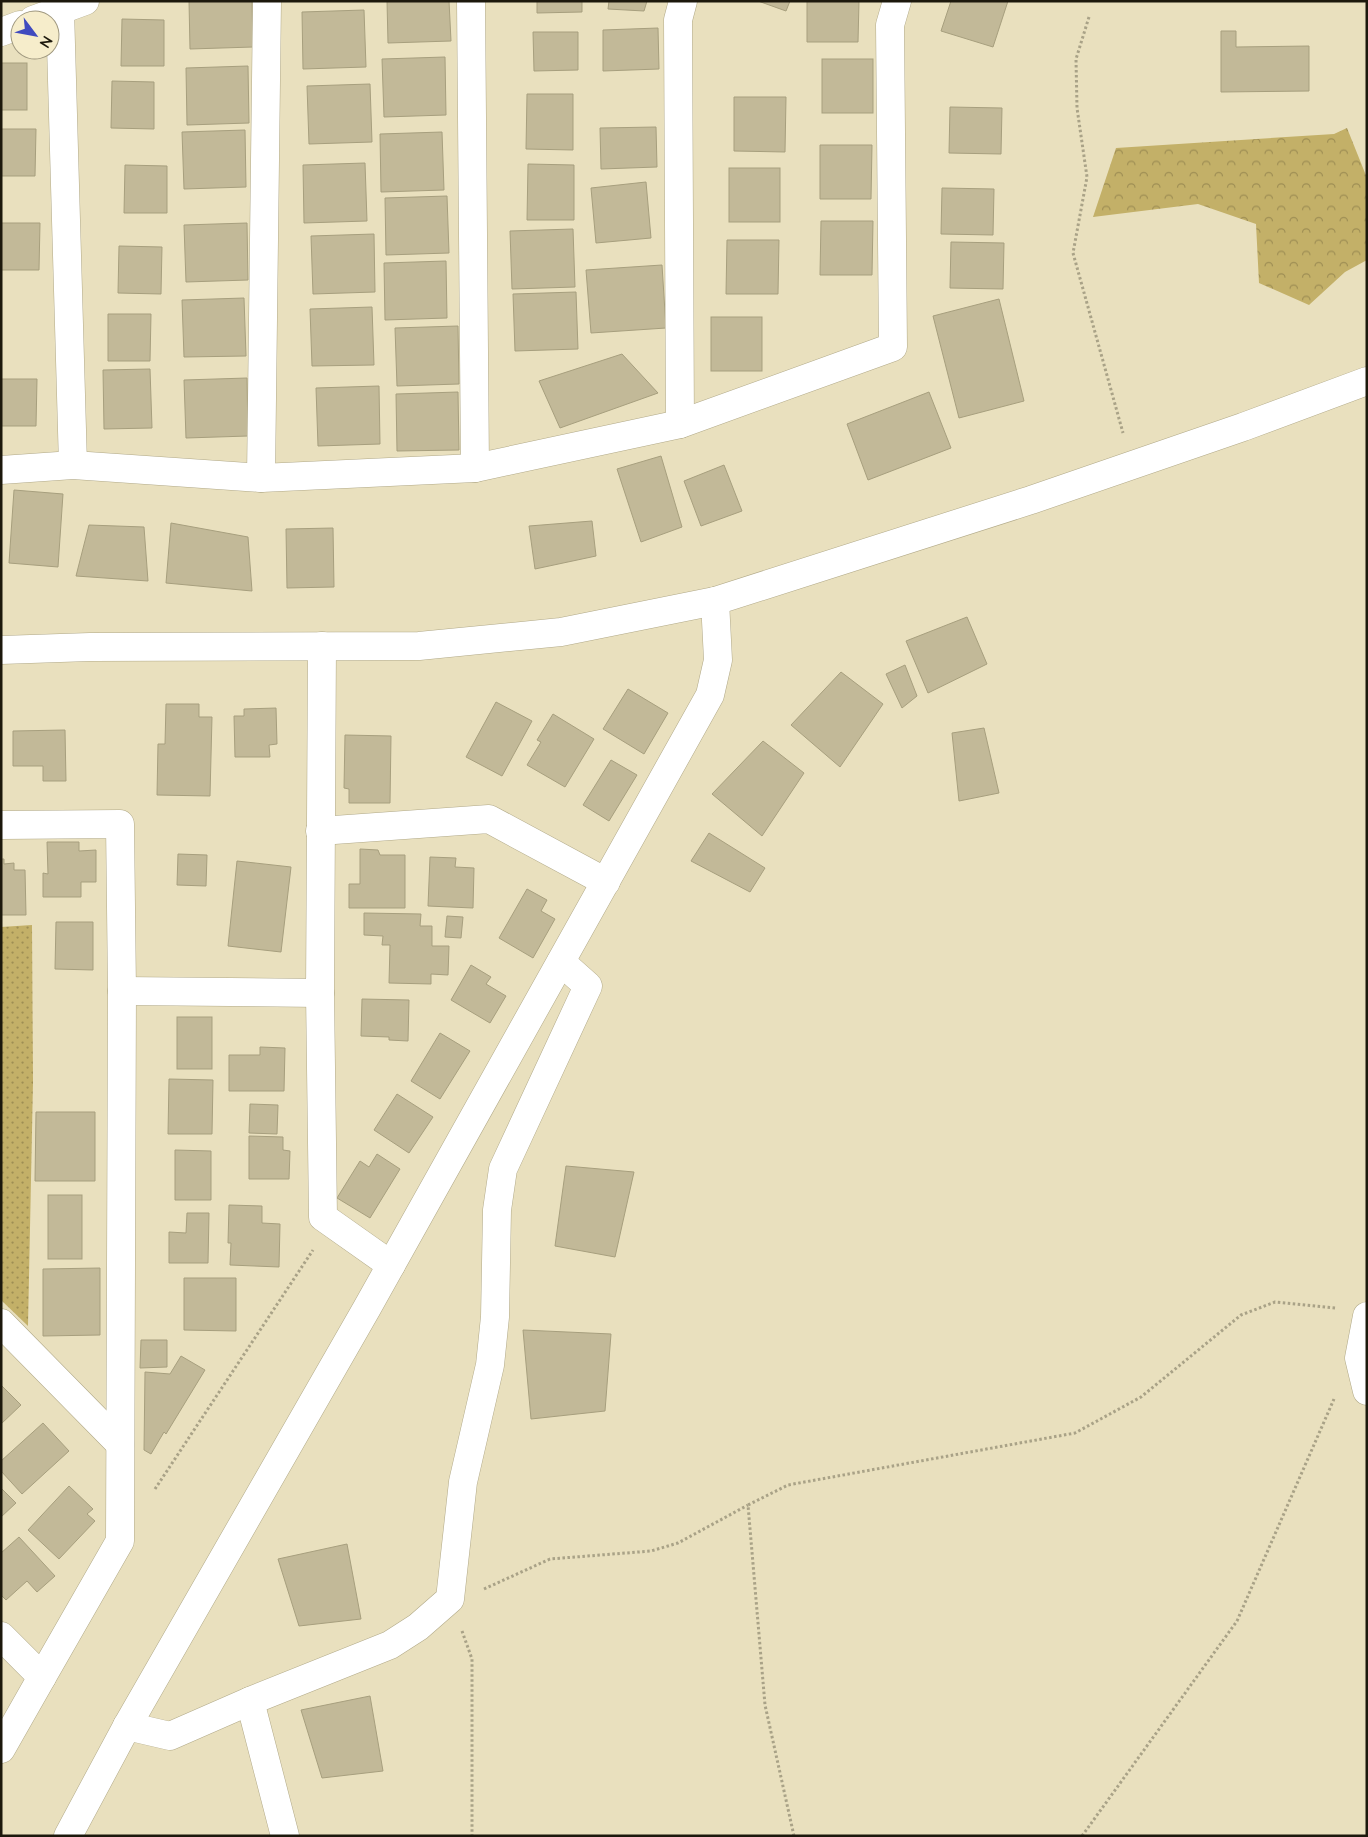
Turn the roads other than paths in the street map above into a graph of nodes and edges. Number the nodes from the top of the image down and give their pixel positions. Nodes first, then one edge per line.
1 (86, 1) edge
2 (267, 1) edge
3 (471, 1) edge
4 (683, 1) edge
5 (897, 1) edge
6 (60, 10) joint
7 (1367, 381) edge
8 (680, 424) junction
9 (73, 465) junction
10 (475, 468) junction
11 (1, 470) edge
12 (261, 478) junction
13 (715, 601) junction
14 (322, 646) junction
15 (1, 650) edge
16 (1, 825) edge
17 (320, 831) junction
18 (606, 882) junction
19 (561, 962) junction
20 (122, 991) junction
21 (320, 992) junction
22 (391, 1265) junction
23 (1367, 1316) edge
24 (1, 1323) edge
25 (1367, 1391) edge
26 (120, 1444) junction
27 (1, 1636) edge
28 (42, 1677) junction
29 (250, 1701) junction
30 (127, 1726) junction
31 (1, 1749) edge
32 (68, 1836) edge
33 (285, 1836) edge

1 - 6 street
2 - 12 street
3 - 10 street
4 - 8 street
5 - 8 street
6 - 9 street
7 - 13 street
8 - 10 street
9 - 11 street
9 - 12 street
10 - 12 street
13 - 14 street
13 - 18 street
14 - 15 street
14 - 17 street
16 - 20 street
17 - 18 street
17 - 21 street
18 - 19 street
19 - 22 street
19 - 29 street
20 - 21 street
20 - 26 street
21 - 22 street
22 - 30 street
23 - 25 street
24 - 26 street
26 - 28 street
27 - 28 street
28 - 31 street
29 - 30 street
29 - 33 street
30 - 32 street

